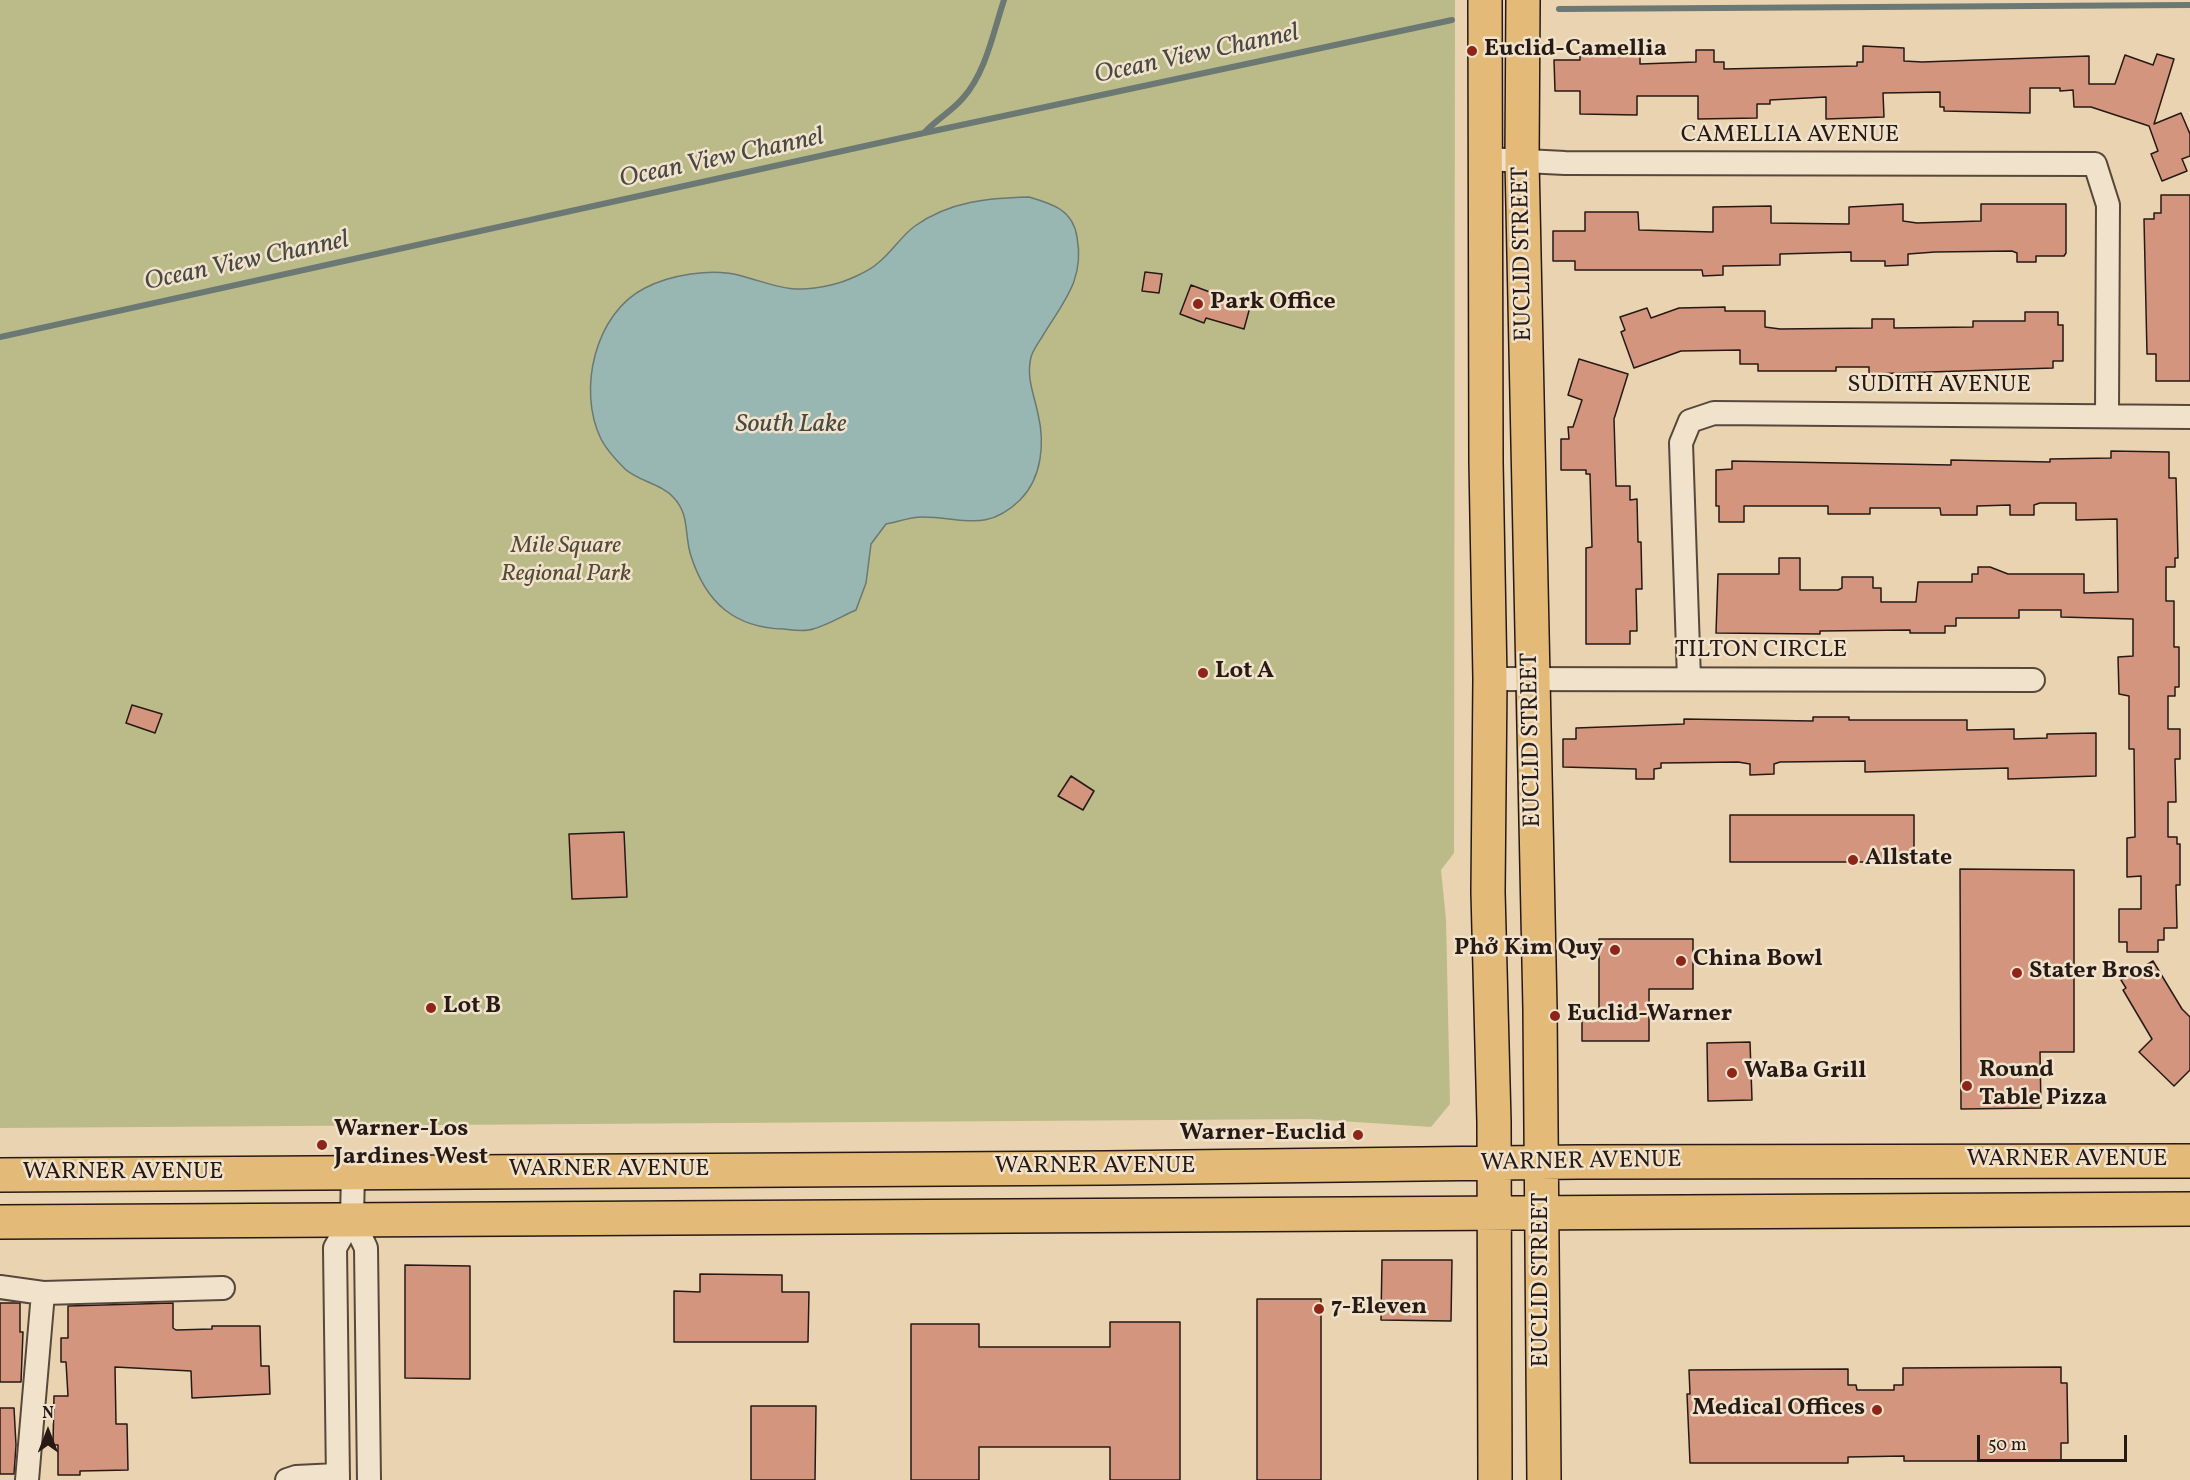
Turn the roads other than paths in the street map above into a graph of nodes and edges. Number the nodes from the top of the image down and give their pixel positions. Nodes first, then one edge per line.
1 (1485, 0) edge
2 (1523, 0) edge
3 (1485, 159) junction
4 (1522, 160) junction
5 (2107, 414) junction
6 (2190, 417) edge
7 (1490, 679) junction
8 (1532, 679) junction
9 (1689, 679) junction
10 (2033, 680) dead end
11 (2190, 1161) edge
12 (1542, 1163) junction
13 (1495, 1164) junction
14 (353, 1172) junction
15 (0, 1175) edge
16 (2190, 1178) edge
17 (2105, 1209) junction
18 (2190, 1209) edge
19 (1542, 1211) junction
20 (1496, 1212) junction
21 (352, 1218) junction
22 (0, 1221) edge
23 (0, 1287) edge
24 (223, 1287) dead end
25 (43, 1293) junction
26 (338, 1478) edge
27 (27, 1480) edge
28 (287, 1480) edge
29 (369, 1480) edge
30 (1495, 1480) edge
31 (1544, 1480) edge

1 - 3 main road, EUCLID STREET
2 - 4 main road, EUCLID STREET
3 - 4 street, CAMELLIA AVENUE
3 - 7 main road, EUCLID STREET
4 - 5 street, CAMELLIA AVENUE
4 - 8 main road, EUCLID STREET
5 - 6 street, SUDITH AVENUE
5 - 9 street, SUDITH AVENUE
7 - 8 street, TILTON CIRCLE
7 - 13 main road, EUCLID STREET
8 - 9 street, TILTON CIRCLE
8 - 12 main road, EUCLID STREET
9 - 10 street, TILTON CIRCLE
11 - 12 main road, WARNER AVENUE
12 - 13 main road, WARNER AVENUE
12 - 19 main road, EUCLID STREET
13 - 14 main road, WARNER AVENUE
13 - 20 main road, EUCLID STREET
14 - 15 main road, WARNER AVENUE
14 - 21 street
16 - 17 main road
17 - 18 main road, WARNER AVENUE
17 - 19 main road, WARNER AVENUE
19 - 20 main road, WARNER AVENUE
19 - 31 main road, EUCLID STREET
20 - 21 main road, WARNER AVENUE
20 - 30 main road, EUCLID STREET
21 - 22 main road, WARNER AVENUE
21 - 26 street
21 - 29 street
23 - 25 street
24 - 25 street
25 - 27 street
26 - 28 street

